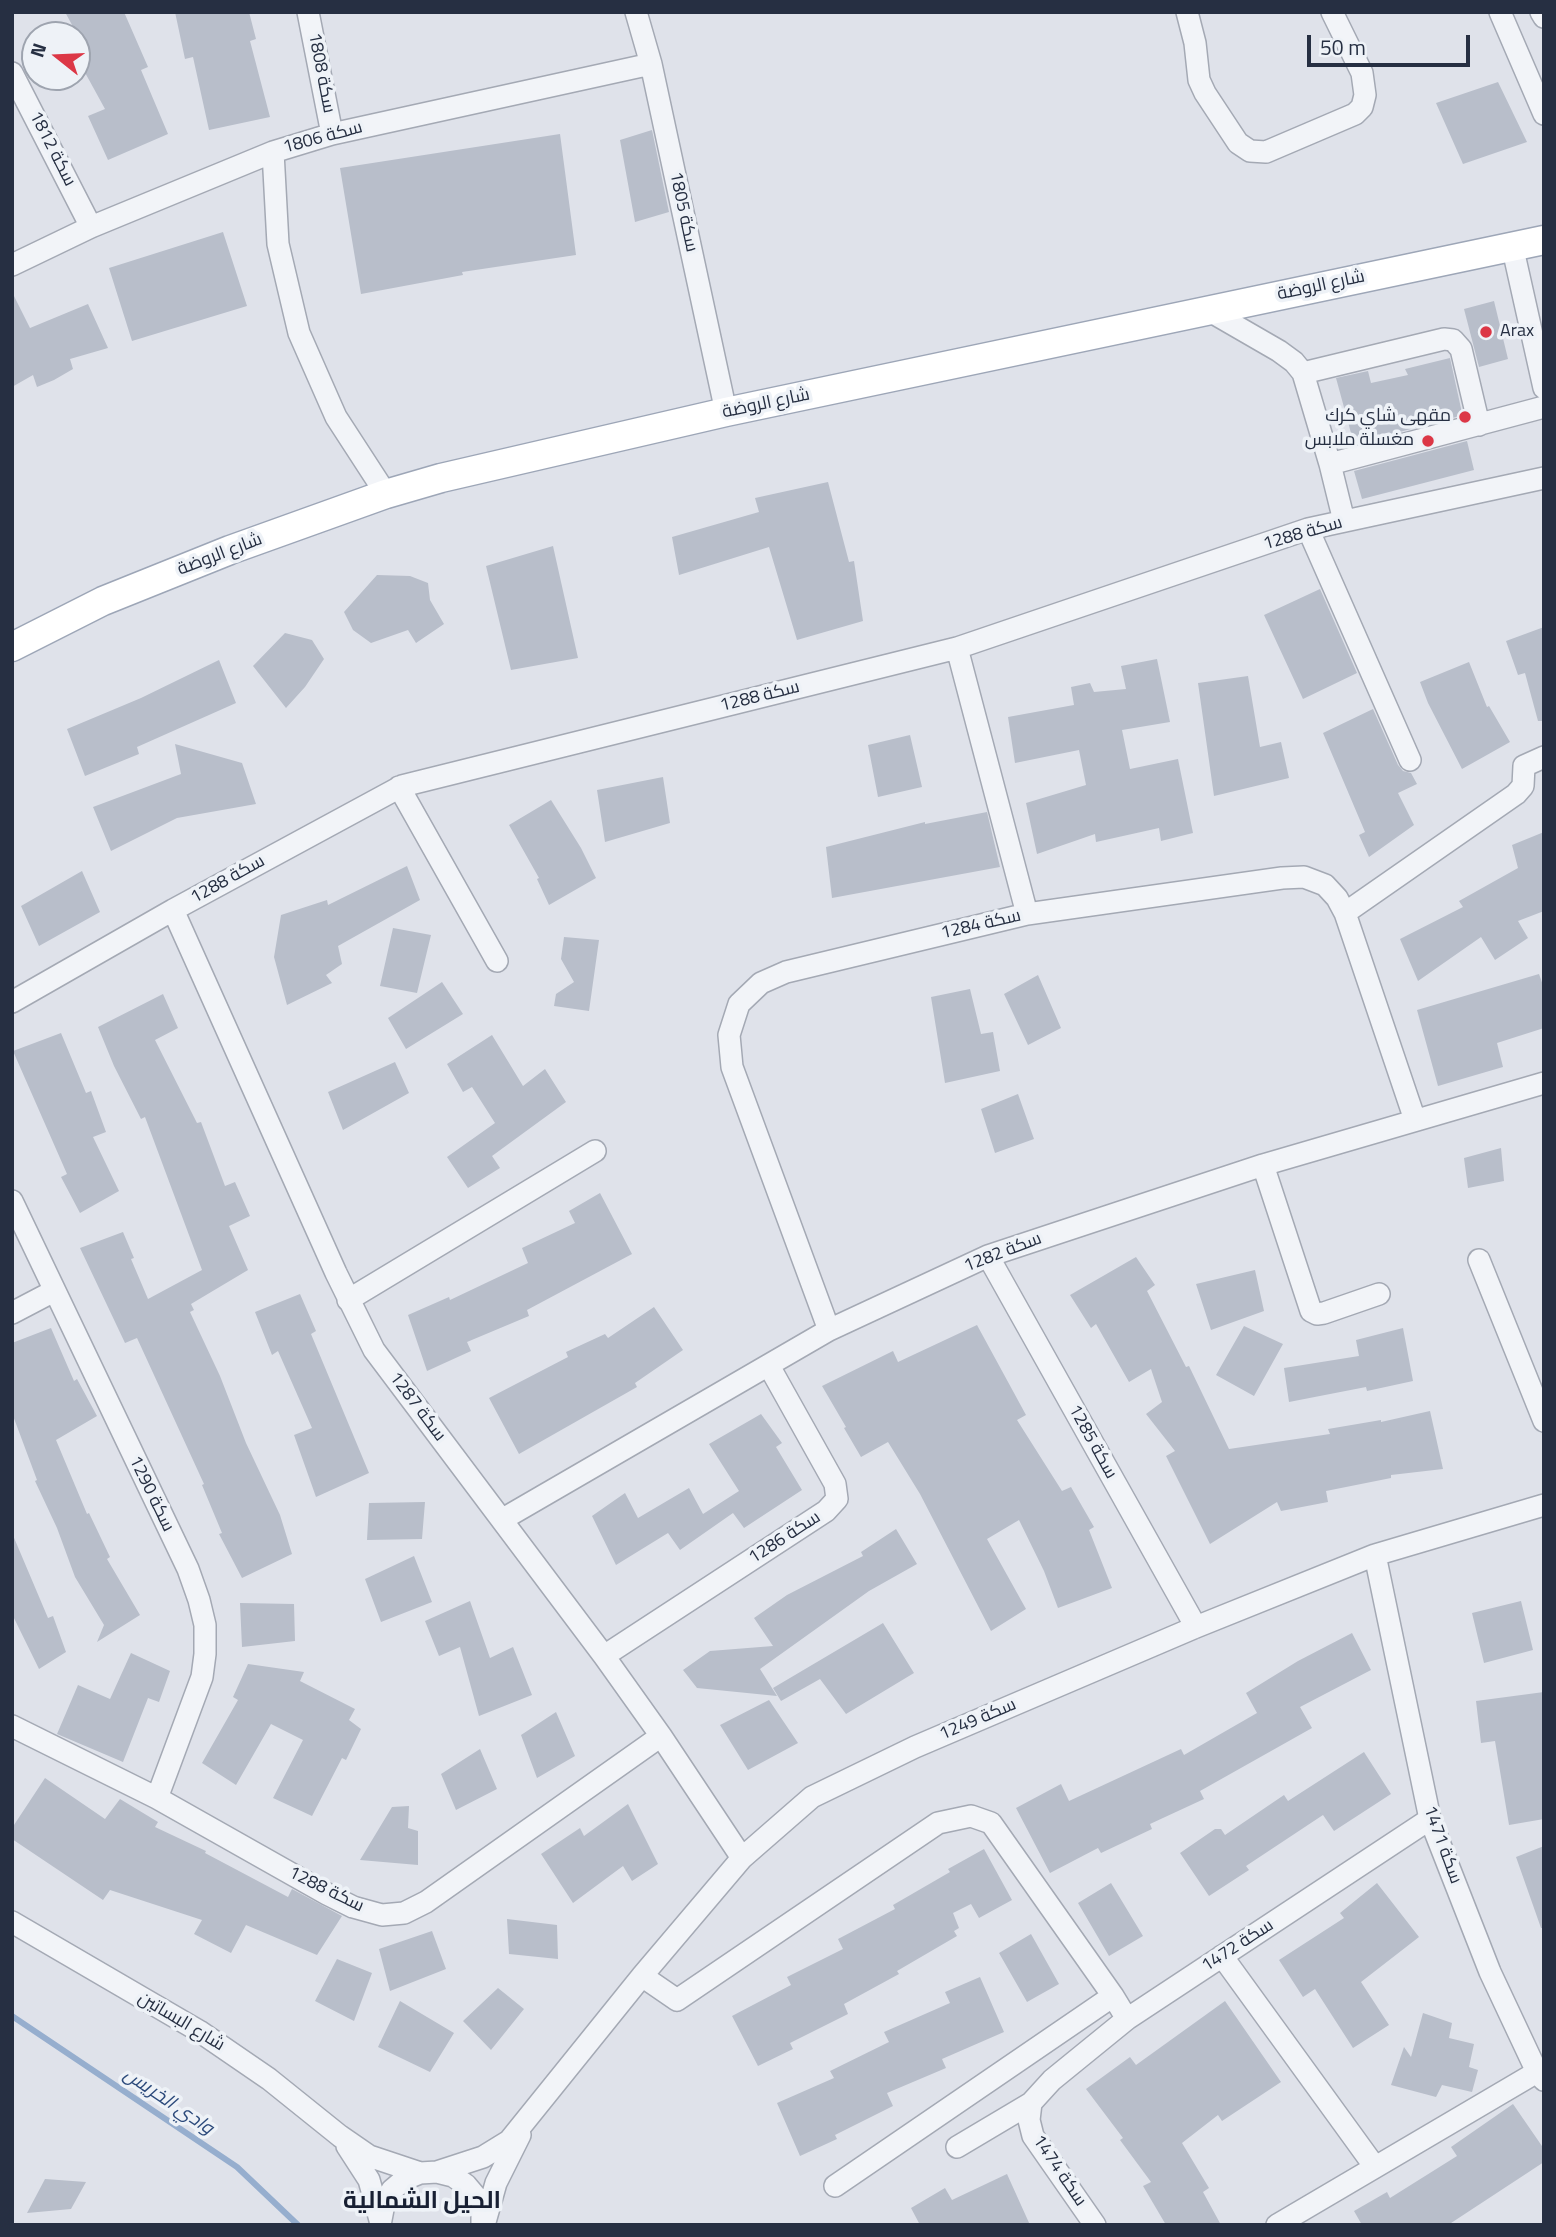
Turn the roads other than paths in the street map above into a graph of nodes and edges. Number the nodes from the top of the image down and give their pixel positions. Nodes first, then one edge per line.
1 (308, 12) edge
2 (636, 12) edge
3 (1187, 12) edge
4 (1332, 12) edge
5 (1541, 12) edge
6 (1503, 13) edge
7 (1544, 18) edge
8 (651, 64) junction
9 (12, 73) edge
10 (1544, 114) edge
11 (332, 134) junction
12 (273, 152) junction
13 (91, 227) junction
14 (1544, 240) edge
15 (1512, 246) junction
16 (12, 265) edge
17 (1208, 310) junction
18 (1303, 373) junction
19 (1544, 388) edge
20 (1544, 407) edge
21 (726, 412) junction
22 (1479, 425) junction
23 (1330, 464) junction
24 (1544, 478) edge
25 (386, 494) junction
26 (1344, 521) junction
27 (1308, 529) junction
28 (12, 647) edge
29 (957, 648) junction
30 (1410, 760) dead end
31 (1535, 760) edge
32 (399, 787) junction
33 (173, 910) junction
34 (1345, 913) junction
35 (1027, 914) junction
36 (497, 961) dead end
37 (12, 1002) edge
38 (1544, 1083) edge
39 (1415, 1120) junction
40 (595, 1152) dead end
41 (1262, 1165) junction
42 (12, 1202) edge
43 (988, 1256) junction
44 (1479, 1259) dead end
45 (54, 1291) junction
46 (1379, 1294) dead end
47 (348, 1300) junction
48 (12, 1313) edge
49 (829, 1330) junction
50 (769, 1366) junction
51 (1544, 1421) edge
52 (1544, 1505) edge
53 (503, 1519) junction
54 (1375, 1555) junction
55 (1196, 1627) junction
56 (604, 1656) junction
57 (12, 1726) edge
58 (661, 1735) junction
59 (157, 1798) junction
60 (1430, 1819) junction
61 (742, 1858) junction
62 (12, 1922) edge
63 (1223, 1956) junction
64 (642, 1976) junction
65 (1113, 1996) junction
66 (1127, 2020) junction
67 (1541, 2076) edge
68 (1031, 2103) junction
69 (533, 2112) junction
70 (340, 2136) junction
71 (957, 2147) dead end
72 (1375, 2166) junction
73 (428, 2173) junction
74 (835, 2186) dead end
75 (380, 2222) edge
76 (483, 2225) edge
77 (1095, 2225) edge
78 (1277, 2225) edge

1 - 11 street, سكة 1808
2 - 8 street, سكة 1805
3 - 4 street
5 - 7 street
6 - 10 street
8 - 11 street, سكة 1806
8 - 21 street, سكة 1805
9 - 13 street, سكة 1812
11 - 12 street, سكة 1806
12 - 13 street, سكة 1806
12 - 25 street
13 - 16 street, سكة 1806
14 - 15 main road, شارع الروضة
15 - 17 main road, شارع الروضة
15 - 19 street
17 - 18 street
17 - 21 main road, شارع الروضة
18 - 22 street
18 - 23 street
20 - 22 street
21 - 25 main road, شارع الروضة
22 - 23 street
23 - 26 street
24 - 26 street, سكة 1288
25 - 28 main road, شارع الروضة
26 - 27 street, سكة 1288
27 - 29 street, سكة 1288
27 - 30 street
29 - 32 street, سكة 1288
29 - 35 street
31 - 34 street
32 - 33 street, سكة 1288
32 - 36 street
33 - 37 street, سكة 1288
33 - 47 street, سكة 1287
34 - 35 street, سكة 1284
34 - 39 street, سكة 1284
35 - 49 street, سكة 1284
38 - 39 street, سكة 1282
39 - 41 street, سكة 1282
40 - 47 street
41 - 43 street, سكة 1282
41 - 46 street
42 - 45 street, سكة 1290
43 - 49 street, سكة 1282
43 - 55 street, سكة 1285
44 - 51 street
45 - 48 street
45 - 59 street, سكة 1290
47 - 53 street, سكة 1287
49 - 50 street, سكة 1282
50 - 53 street, سكة 1282
50 - 56 street, سكة 1286
52 - 54 street, سكة 1249
53 - 56 street, سكة 1287
54 - 55 street, سكة 1249
54 - 60 street, سكة 1471
55 - 61 street, سكة 1249
56 - 58 street, سكة 1287
57 - 59 street, سكة 1288
58 - 59 street, سكة 1288
58 - 61 street, سكة 1287
60 - 63 street, سكة 1472
60 - 67 street, سكة 1471
61 - 64 street, سكة 1249
62 - 70 street, شارع البساتين
63 - 66 street, سكة 1472
63 - 72 street
64 - 65 street
64 - 69 street, سكة 1249
65 - 66 street
65 - 74 street
66 - 68 street, سكة 1472
67 - 72 street
68 - 71 street
68 - 77 street, سكة 1474
69 - 73 street, سكة 1249
69 - 76 street, سكة 1249
70 - 73 street, شارع البساتين
70 - 75 street, شارع البساتين
72 - 78 street
73 - 75 street, سكة 1249
73 - 76 street, شارع البساتين

